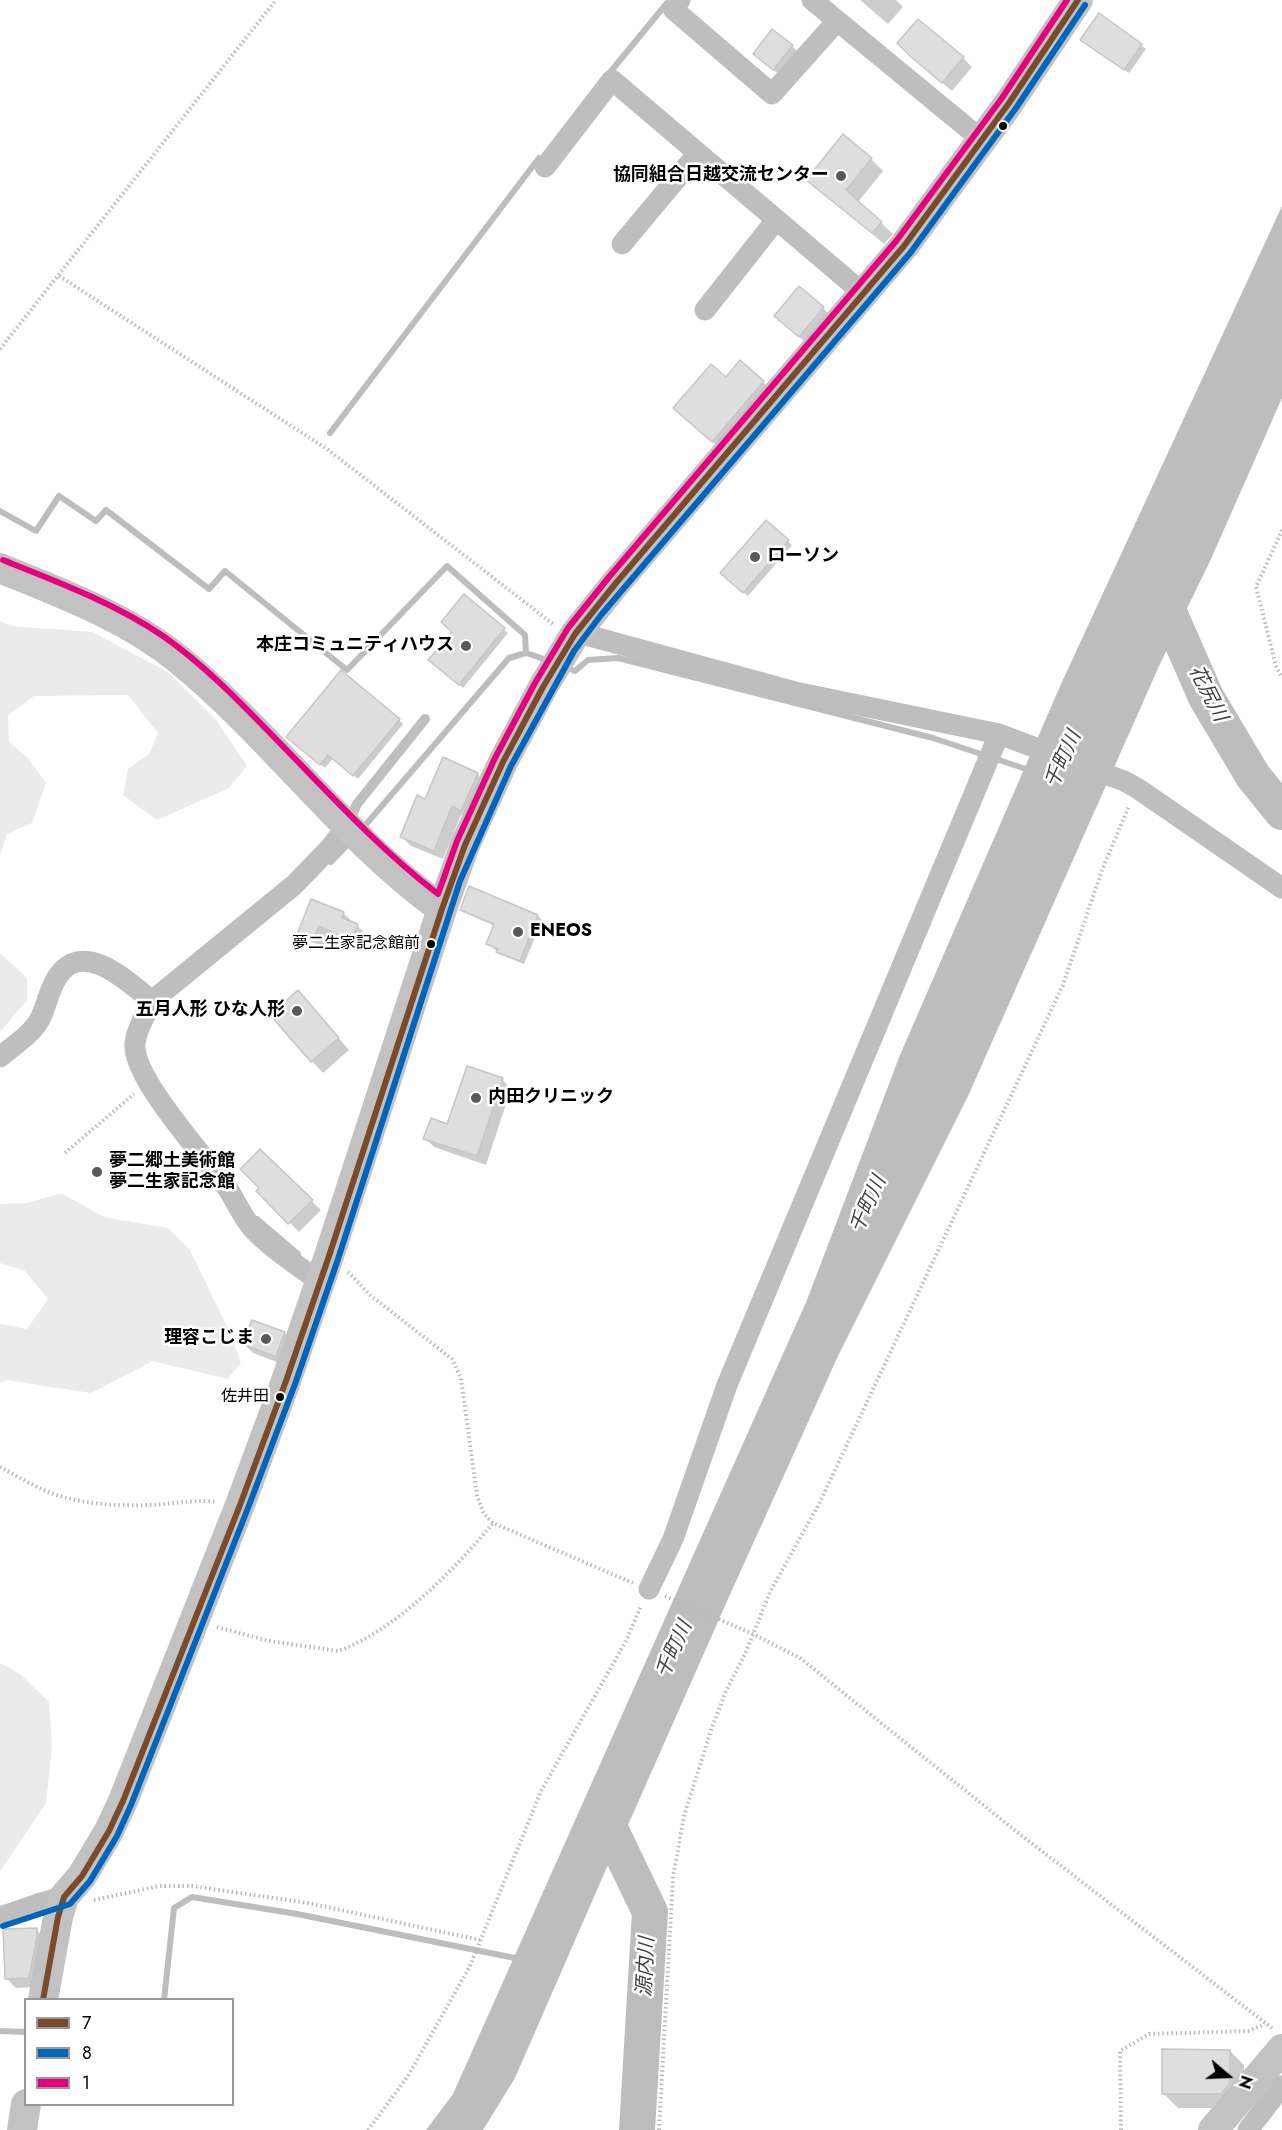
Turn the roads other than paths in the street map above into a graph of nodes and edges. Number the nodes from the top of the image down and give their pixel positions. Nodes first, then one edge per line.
1 (680, 0) edge
2 (812, 0) edge
3 (1078, 0) edge
4 (837, 21) junction
5 (982, 140) junction
6 (698, 153) junction
7 (545, 167) dead end
8 (776, 220) junction
9 (622, 244) dead end
10 (864, 294) junction
11 (705, 310) dead end
12 (0, 568) edge
13 (570, 640) junction
14 (425, 719) dead end
15 (999, 734) junction
16 (354, 832) junction
17 (1282, 888) edge
18 (442, 909) junction
19 (152, 1001) junction
20 (0, 1057) edge
21 (325, 1269) junction
22 (656, 1592) road end
23 (64, 1897) junction
24 (0, 1917) edge
25 (43, 1998) edge
26 (1278, 2039) edge
27 (1282, 2086) edge
28 (26, 2106) edge
29 (22, 2130) edge
30 (1213, 2130) edge
31 (1248, 2130) edge

1 - 4 street
2 - 4 street
3 - 5 main road
4 - 5 street
5 - 10 main road
6 - 7 street
6 - 8 street
6 - 9 street
8 - 10 street
8 - 11 street
10 - 13 main road
12 - 16 main road
13 - 15 street
13 - 18 main road
14 - 16 lane
15 - 17 street
15 - 22 street
16 - 18 main road
16 - 19 street
18 - 21 main road
19 - 20 street
19 - 21 street
21 - 23 main road
23 - 24 street
23 - 25 main road
26 - 30 main road
27 - 31 street
28 - 29 main road

